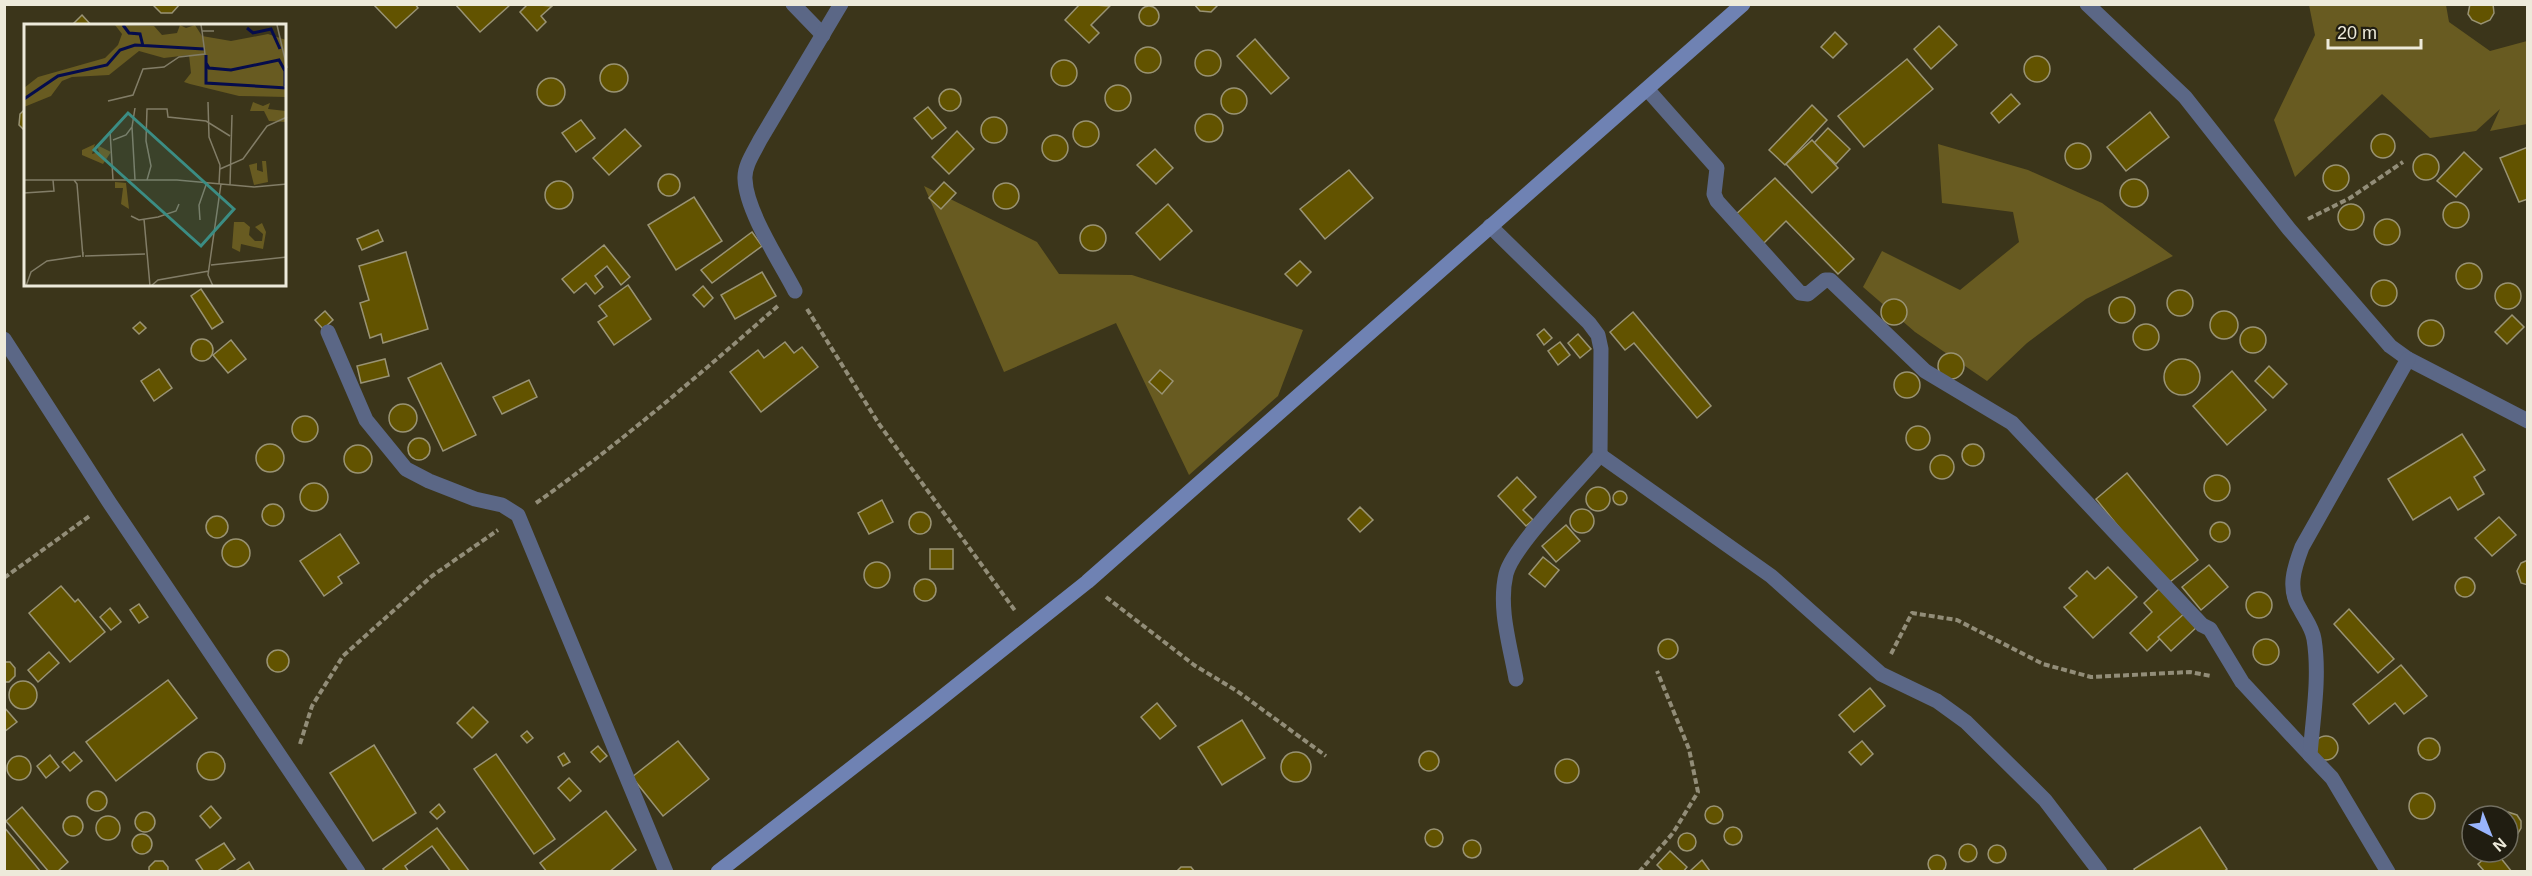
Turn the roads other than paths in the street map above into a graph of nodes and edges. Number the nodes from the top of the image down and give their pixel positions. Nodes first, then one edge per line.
1 (793, 4) edge
2 (841, 4) edge
3 (1743, 4) edge
4 (2087, 4) edge
5 (823, 35) junction
6 (1647, 89) junction
7 (1490, 226) junction
8 (795, 291) road end
9 (328, 332) dead end
10 (4, 339) edge
11 (2408, 359) junction
12 (2528, 421) edge
13 (1600, 455) junction
14 (1516, 678) dead end
15 (2310, 755) junction
16 (357, 872) edge
17 (666, 872) edge
18 (718, 872) edge
19 (2100, 872) edge
20 (2388, 872) edge

1 - 5 street
2 - 5 street
3 - 6 street
4 - 11 street
5 - 8 street
6 - 7 street
6 - 15 street
7 - 13 street
7 - 18 street
9 - 17 street
10 - 16 street
11 - 12 street
11 - 15 street
13 - 14 street
13 - 19 street
15 - 20 street

